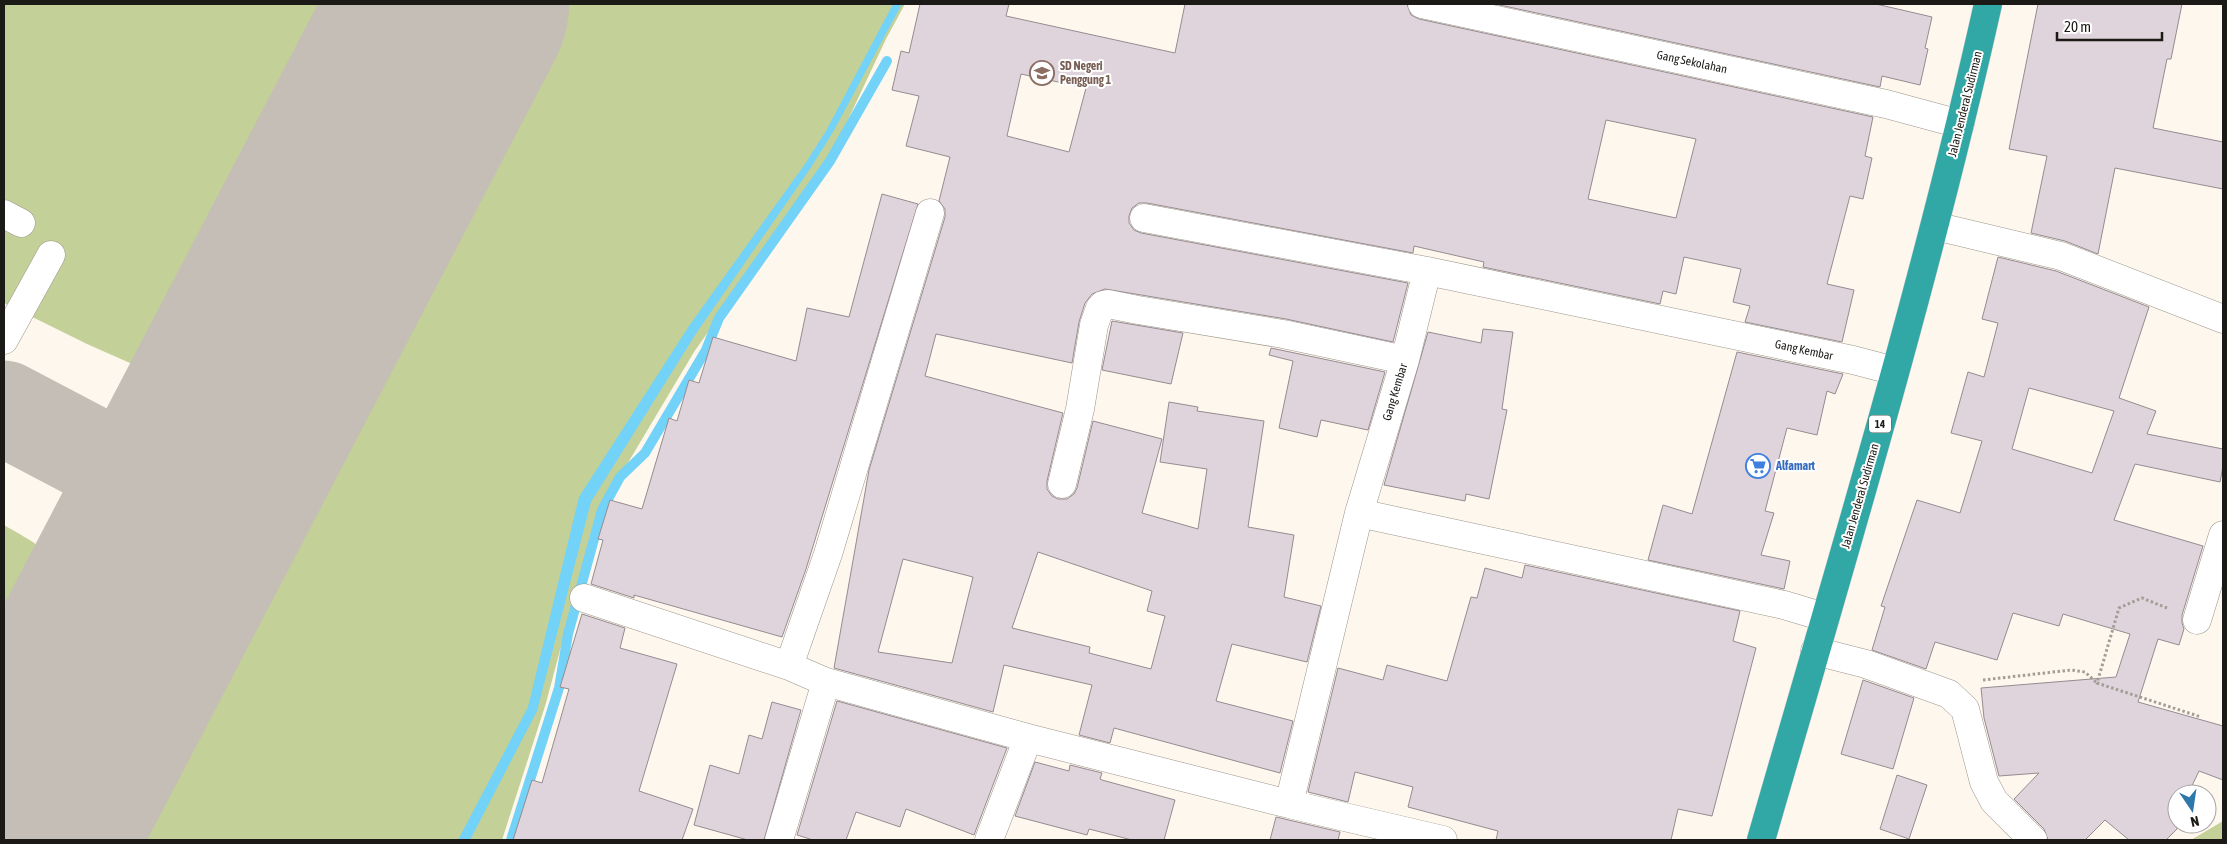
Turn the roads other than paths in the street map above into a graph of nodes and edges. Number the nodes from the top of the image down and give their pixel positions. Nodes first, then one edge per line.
1 (1422, 4) edge
2 (1988, 4) edge
3 (1960, 124) junction
4 (930, 213) dead end
5 (1144, 218) dead end
6 (1935, 226) junction
7 (51, 255) dead end
8 (1427, 271) junction
9 (2223, 319) edge
10 (4, 340) edge
11 (1405, 360) junction
12 (1895, 371) junction
13 (1062, 484) dead end
14 (1359, 513) junction
15 (2223, 535) edge
16 (584, 598) dead end
17 (1824, 617) junction
18 (2197, 620) road end
19 (1815, 651) junction
20 (789, 666) junction
21 (826, 682) junction
22 (1028, 738) junction
23 (1289, 804) junction
24 (779, 840) edge
25 (989, 840) edge
26 (1443, 840) edge
27 (1761, 840) edge
28 (2033, 840) edge

1 - 3 street, Gang Sekolahan
2 - 3 highway, Jalan Jenderal Sudirman / 14
3 - 6 highway, Jalan Jenderal Sudirman / 14
4 - 20 street
5 - 8 street
6 - 9 street
6 - 12 highway, Jalan Jenderal Sudirman / 14
7 - 10 street
8 - 11 street, Gang Kembar
8 - 12 street, Gang Kembar
11 - 13 street
11 - 14 street, Gang Kembar
12 - 17 highway, Jalan Jenderal Sudirman / 14
14 - 17 street
14 - 23 street, Gang Kembar
15 - 18 street
16 - 20 street
17 - 19 highway, Jalan Jenderal Sudirman / 14
19 - 27 highway, Jalan Jenderal Sudirman / 14
19 - 28 street
20 - 21 street
21 - 22 street
21 - 24 street
22 - 23 street
22 - 25 street
23 - 26 street

